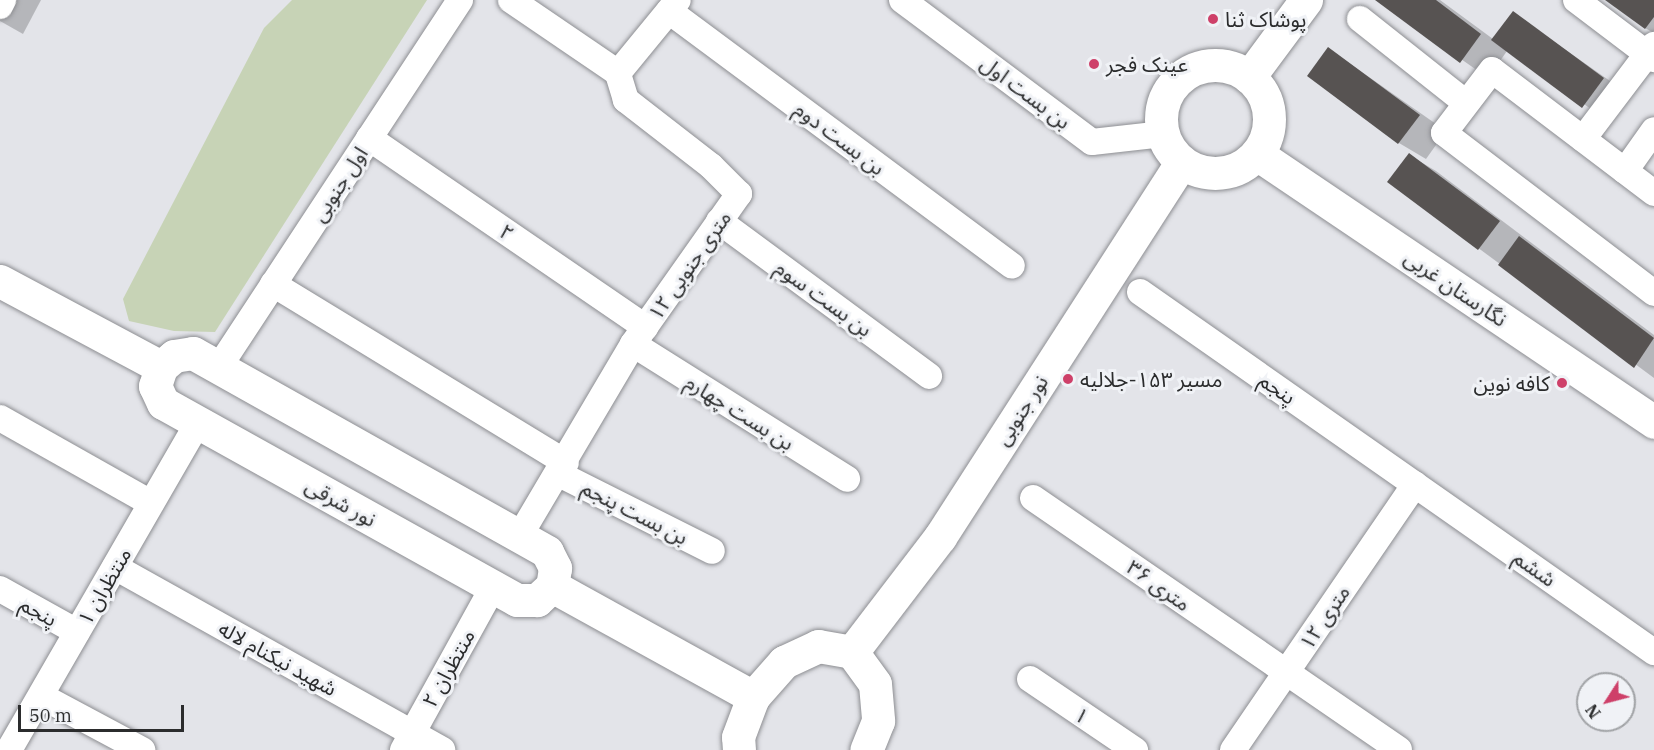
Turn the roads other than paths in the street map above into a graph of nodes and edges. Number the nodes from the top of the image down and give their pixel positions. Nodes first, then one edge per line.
1 (3, 0) edge
2 (460, 0) edge
3 (511, 0) edge
4 (902, 0) edge
5 (1306, 0) edge
6 (1576, 0) edge
7 (673, 5) edge
8 (0, 6) edge
9 (1360, 19) dead end
10 (1652, 53) edge
11 (618, 73) junction
12 (1249, 77) junction
13 (1466, 104) junction
14 (1654, 130) edge
15 (1163, 134) junction
16 (369, 138) junction
17 (1583, 139) junction
18 (1257, 154) junction
19 (1182, 162) junction
20 (1625, 171) junction
21 (1654, 193) edge
22 (719, 221) junction
23 (1012, 266) dead end
24 (0, 281) edge
25 (273, 284) junction
26 (1140, 292) dead end
27 (1654, 293) edge
28 (639, 336) junction
29 (161, 367) junction
30 (219, 367) junction
31 (929, 376) dead end
32 (0, 418) edge
33 (198, 422) junction
34 (1654, 422) edge
35 (562, 468) junction
36 (847, 479) dead end
37 (1415, 484) junction
38 (1033, 498) dead end
39 (151, 503) junction
40 (519, 537) junction
41 (712, 551) dead end
42 (115, 567) junction
43 (552, 586) junction
44 (494, 587) junction
45 (0, 589) edge
46 (77, 632) junction
47 (852, 652) junction
48 (1654, 652) edge
49 (1286, 672) junction
50 (1030, 679) dead end
51 (40, 696) junction
52 (753, 697) junction
53 (407, 742) edge
54 (9, 750) edge
55 (142, 750) edge
56 (442, 750) edge
57 (739, 750) edge
58 (866, 750) edge
59 (1135, 750) edge
60 (1233, 750) edge
61 (1399, 750) edge

1 - 8 street
2 - 16 street, اول جنوبی
3 - 11 street
4 - 15 street, بن بست اول
5 - 12 street
6 - 10 street
7 - 11 street
7 - 23 street, بن بست دوم
9 - 13 street
10 - 17 street
11 - 22 street, ۱۲ متری جنوبی
12 - 15 street
12 - 18 street
13 - 17 street
13 - 27 street
14 - 20 street
15 - 19 street
16 - 25 street, اول جنوبی
16 - 28 street, ۲
17 - 20 street
18 - 19 street
18 - 34 street, نگارستان غربی
19 - 47 street, نور جنوبی
20 - 21 street
22 - 28 street, ۱۲ متری جنوبی
22 - 31 street, بن بست سوم
24 - 29 street
25 - 30 street, اول جنوبی
25 - 35 street, بن بست پنجم
26 - 37 street, پنجم
28 - 35 street, ۱۲ متری جنوبی
28 - 36 street, بن بست چهارم
29 - 30 street
29 - 33 street, نور شرقی
30 - 40 street
32 - 39 street
33 - 39 street, منتظران ۱
33 - 44 street, نور شرقی
35 - 40 street, ۱۲ متری جنوبی
35 - 41 street, بن بست پنجم
37 - 48 street, ششم
37 - 49 street, ۱۲ متری
38 - 49 street, ۳۶ متری
39 - 42 street, منتظران ۱
40 - 43 street
42 - 46 street, منتظران ۱
42 - 53 street, شهید نیکنام لاله
43 - 44 street, نور شرقی
43 - 52 street
44 - 53 street, منتظران ۲
45 - 46 street, پنجم
46 - 51 street, منتظران ۱
47 - 52 street
47 - 58 street
49 - 60 street, ۱۲ متری
49 - 61 street, ۳۶ متری
50 - 59 street, ۱
51 - 54 street, منتظران ۱
51 - 55 street
52 - 57 street
53 - 56 street, شهید نیکنام لاله

